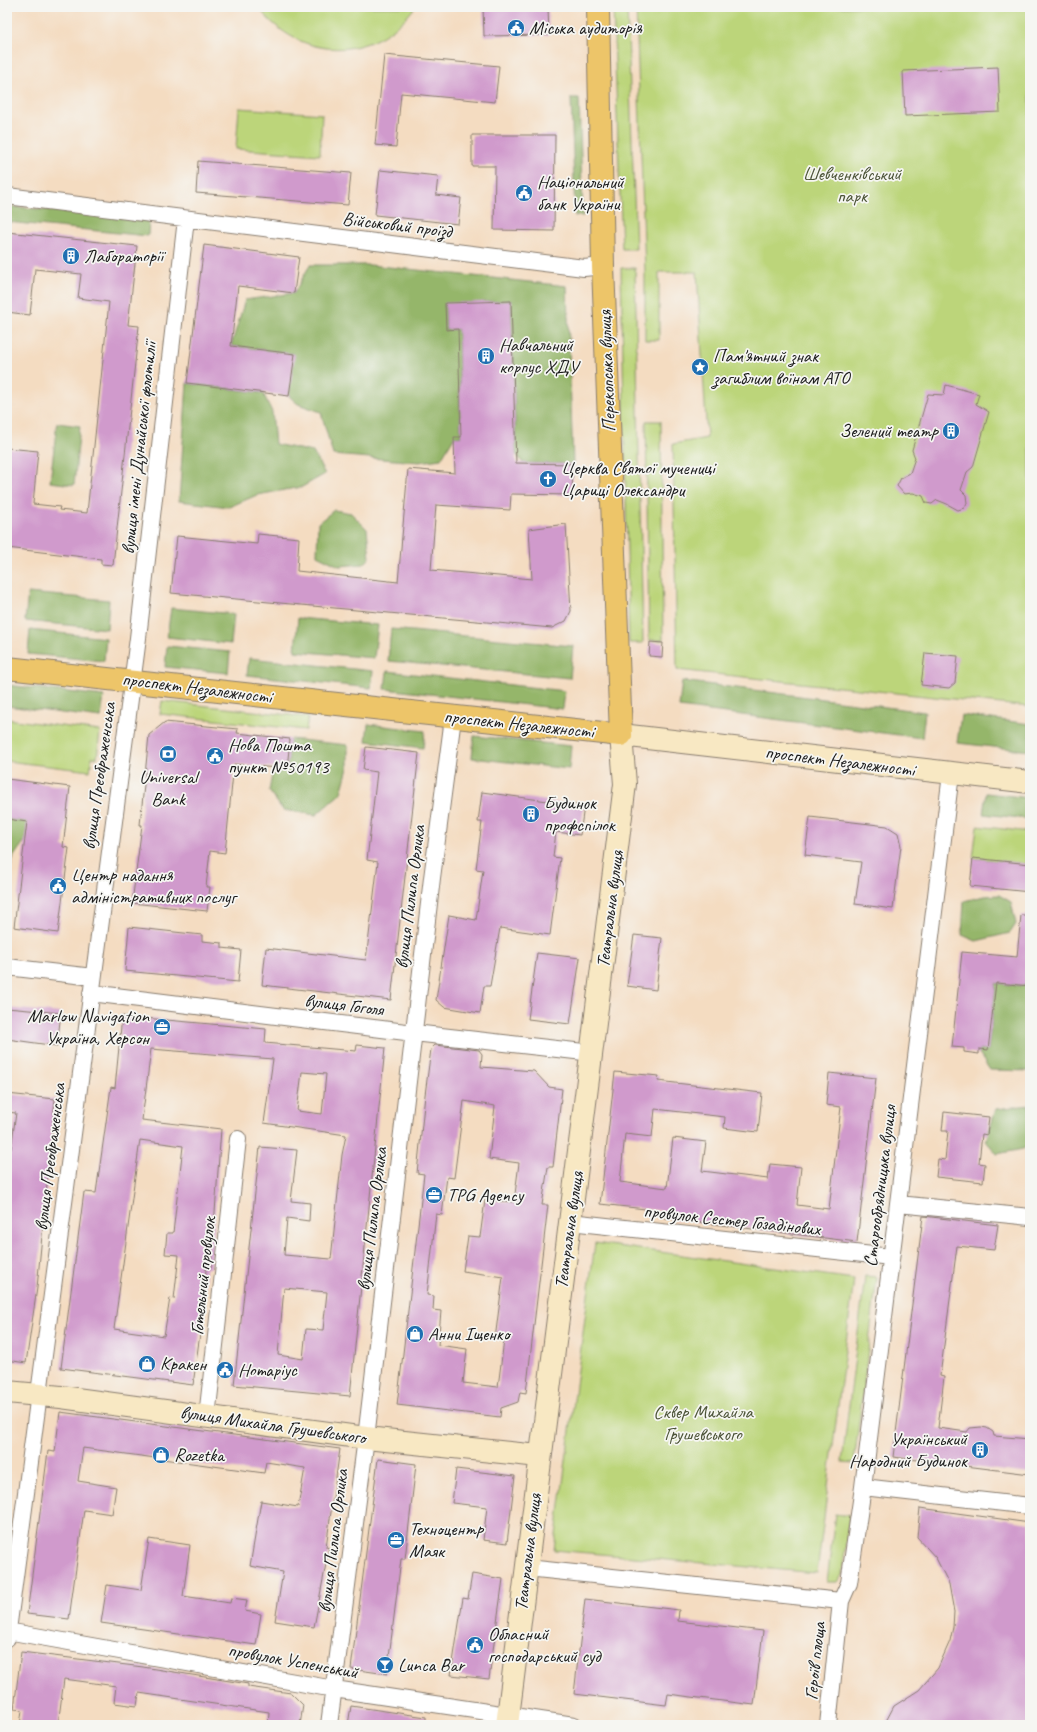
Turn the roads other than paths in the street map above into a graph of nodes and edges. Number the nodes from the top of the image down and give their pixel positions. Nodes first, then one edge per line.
1 (598, 7) edge
2 (7, 196) edge
3 (186, 219) junction
4 (603, 266) junction
5 (7, 668) edge
6 (132, 681) junction
7 (453, 718) junction
8 (621, 735) junction
9 (951, 774) junction
10 (1030, 782) edge
11 (7, 967) edge
12 (93, 978) junction
13 (91, 993) junction
14 (414, 1033) junction
15 (593, 1053) junction
16 (238, 1139) dead end
17 (898, 1204) junction
18 (1030, 1217) edge
19 (570, 1222) junction
20 (890, 1257) junction
21 (7, 1392) edge
22 (39, 1395) junction
23 (207, 1417) junction
24 (366, 1438) junction
25 (540, 1456) junction
26 (863, 1486) junction
27 (1030, 1506) edge
28 (527, 1568) junction
29 (841, 1602) junction
30 (7, 1633) edge
31 (334, 1689) junction
32 (508, 1721) edge
33 (329, 1725) edge
34 (574, 1725) edge
35 (828, 1725) edge

1 - 4 main road, Перекопська вулиця
2 - 3 street, Військовий проїзд
3 - 4 street, Військовий проїзд
3 - 6 street, вулиця імені Дунайської флотилії
4 - 8 main road, Перекопська вулиця
5 - 6 main road, проспект Незалежності
6 - 7 main road, проспект Незалежності
6 - 12 street, вулиця Преображенська
7 - 8 main road, проспект Незалежності
7 - 14 street, вулиця Пилипа Орлика
8 - 9 street, проспект Незалежності
8 - 15 street, Театральна вулиця
9 - 10 street, проспект Незалежності
9 - 17 street, Старообрядницька вулиця
11 - 12 street
12 - 13 street, вулиця Преображенська
13 - 14 street, вулиця Гоголя
13 - 22 street, вулиця Преображенська
14 - 15 street, вулиця Гоголя
14 - 24 street, вулиця Пилипа Орлика
15 - 19 street, Театральна вулиця
16 - 23 street, Готельний провулок
17 - 18 street
17 - 20 street, Старообрядницька вулиця
19 - 20 street, провулок Сестер Гозадінових
19 - 25 street, Театральна вулиця
20 - 26 street, Старообрядницька вулиця
21 - 22 street, вулиця Михайла Грушевського
22 - 23 street, вулиця Михайла Грушевського
22 - 30 street, вулиця Преображенська
23 - 24 street, вулиця Михайла Грушевського
24 - 25 street, вулиця Михайла Грушевського
24 - 31 street, вулиця Пилипа Орлика
25 - 28 street, Театральна вулиця
26 - 27 street
26 - 29 street, Старообрядницька вулиця
28 - 29 street
28 - 32 street, Театральна вулиця
29 - 35 street, Героїв площа
30 - 31 street, провулок Успенський
31 - 32 street, провулок Успенський
31 - 33 street, вулиця Пилипа Орлика
32 - 34 street, провулок Успенський

